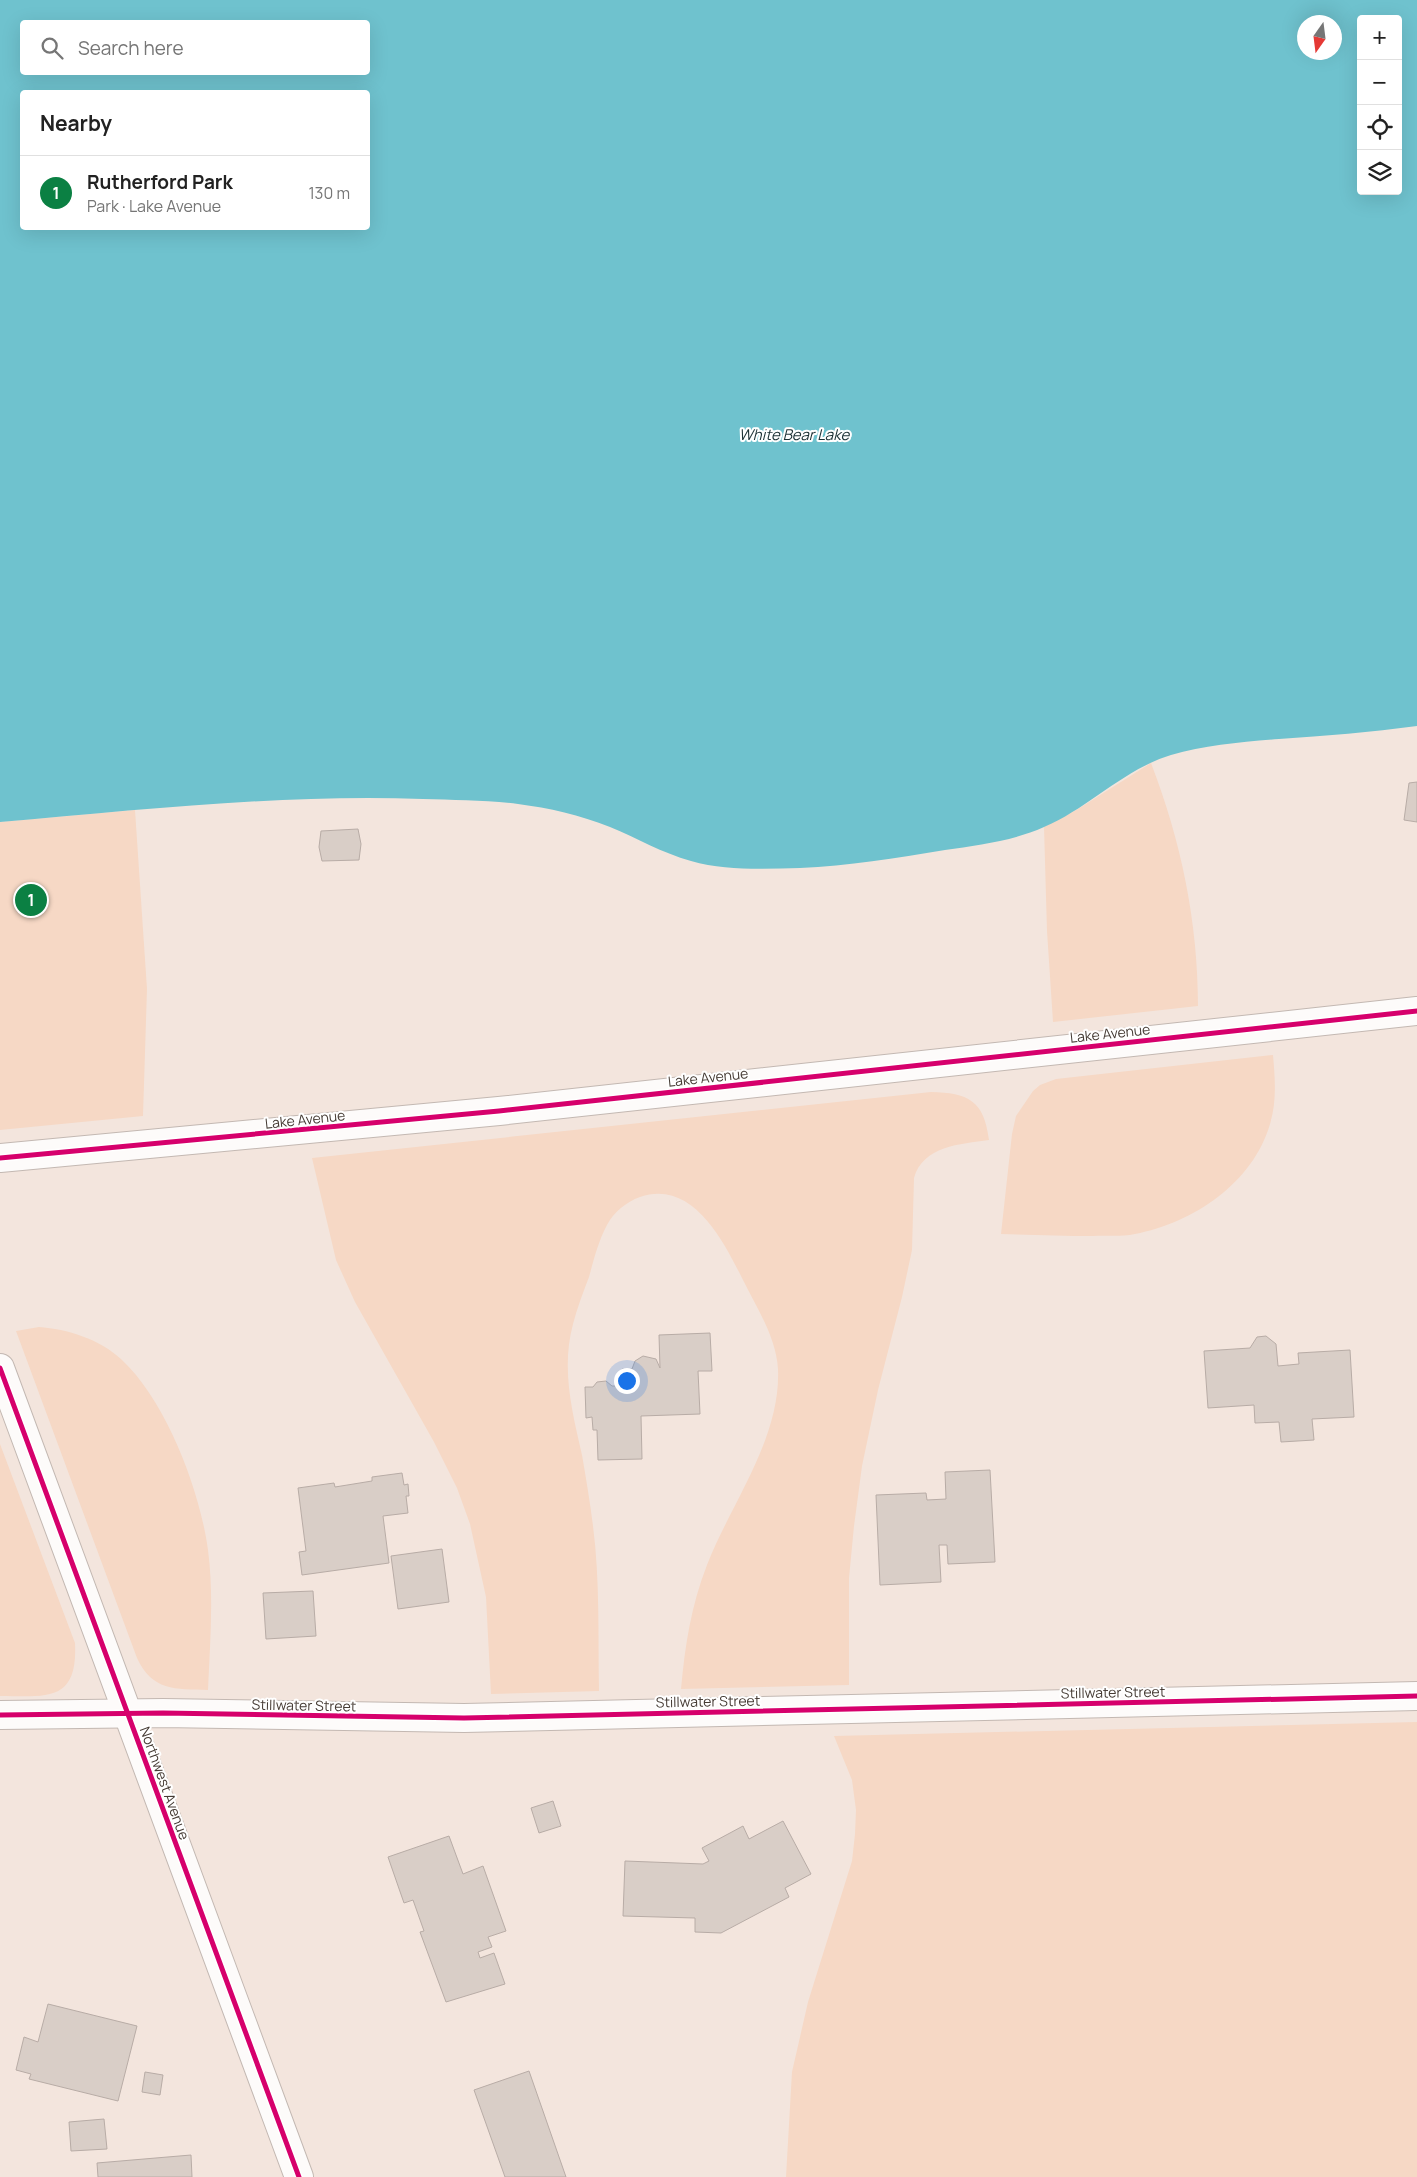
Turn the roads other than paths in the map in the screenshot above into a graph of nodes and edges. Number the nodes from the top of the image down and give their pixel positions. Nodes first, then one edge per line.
1 (1417, 1011) edge
2 (0, 1158) edge
3 (0, 1368) edge
4 (1417, 1696) edge
5 (127, 1714) junction
6 (0, 1715) edge
7 (299, 2177) edge

1 - 2 street, Lake Avenue
3 - 5 street, Northwest Avenue
4 - 5 street, Stillwater Street
5 - 6 street, Stillwater Street
5 - 7 street, Northwest Avenue

